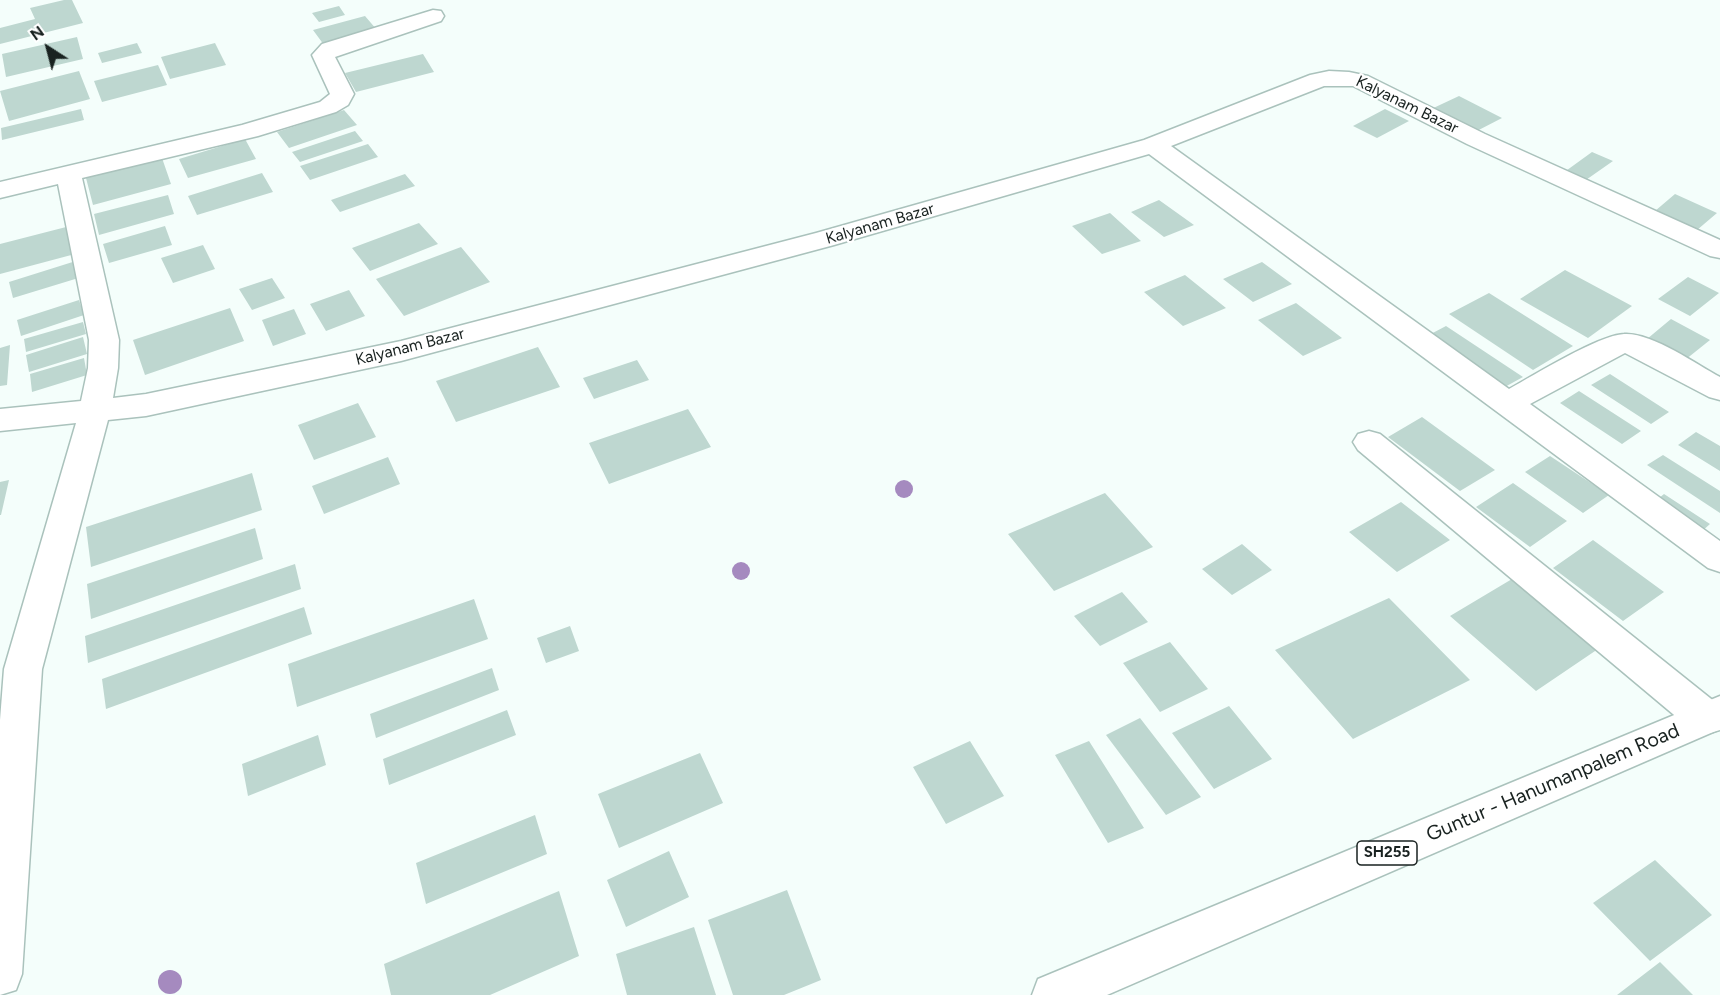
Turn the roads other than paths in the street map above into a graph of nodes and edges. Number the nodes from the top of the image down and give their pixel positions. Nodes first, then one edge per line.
1 (433, 16) dead end
2 (1153, 145) junction
3 (69, 175) junction
4 (0, 190) edge
5 (1720, 250) edge
6 (1720, 390) edge
7 (1507, 403) junction
8 (95, 410) junction
9 (0, 420) edge
10 (1369, 442) dead end
11 (1720, 559) edge
12 (11, 671) edge
13 (1713, 715) edge
14 (0, 974) edge
15 (1054, 995) edge

1 - 3 street
2 - 5 street, Kalyanam Bazar
2 - 7 street
2 - 8 street, Kalyanam Bazar
3 - 4 street
3 - 8 street
6 - 7 street
7 - 11 street
8 - 9 street, Kalyanam Bazar
8 - 12 street
10 - 13 street
12 - 14 street
13 - 15 street, Guntur - Hanumanpalem Road / SH255

